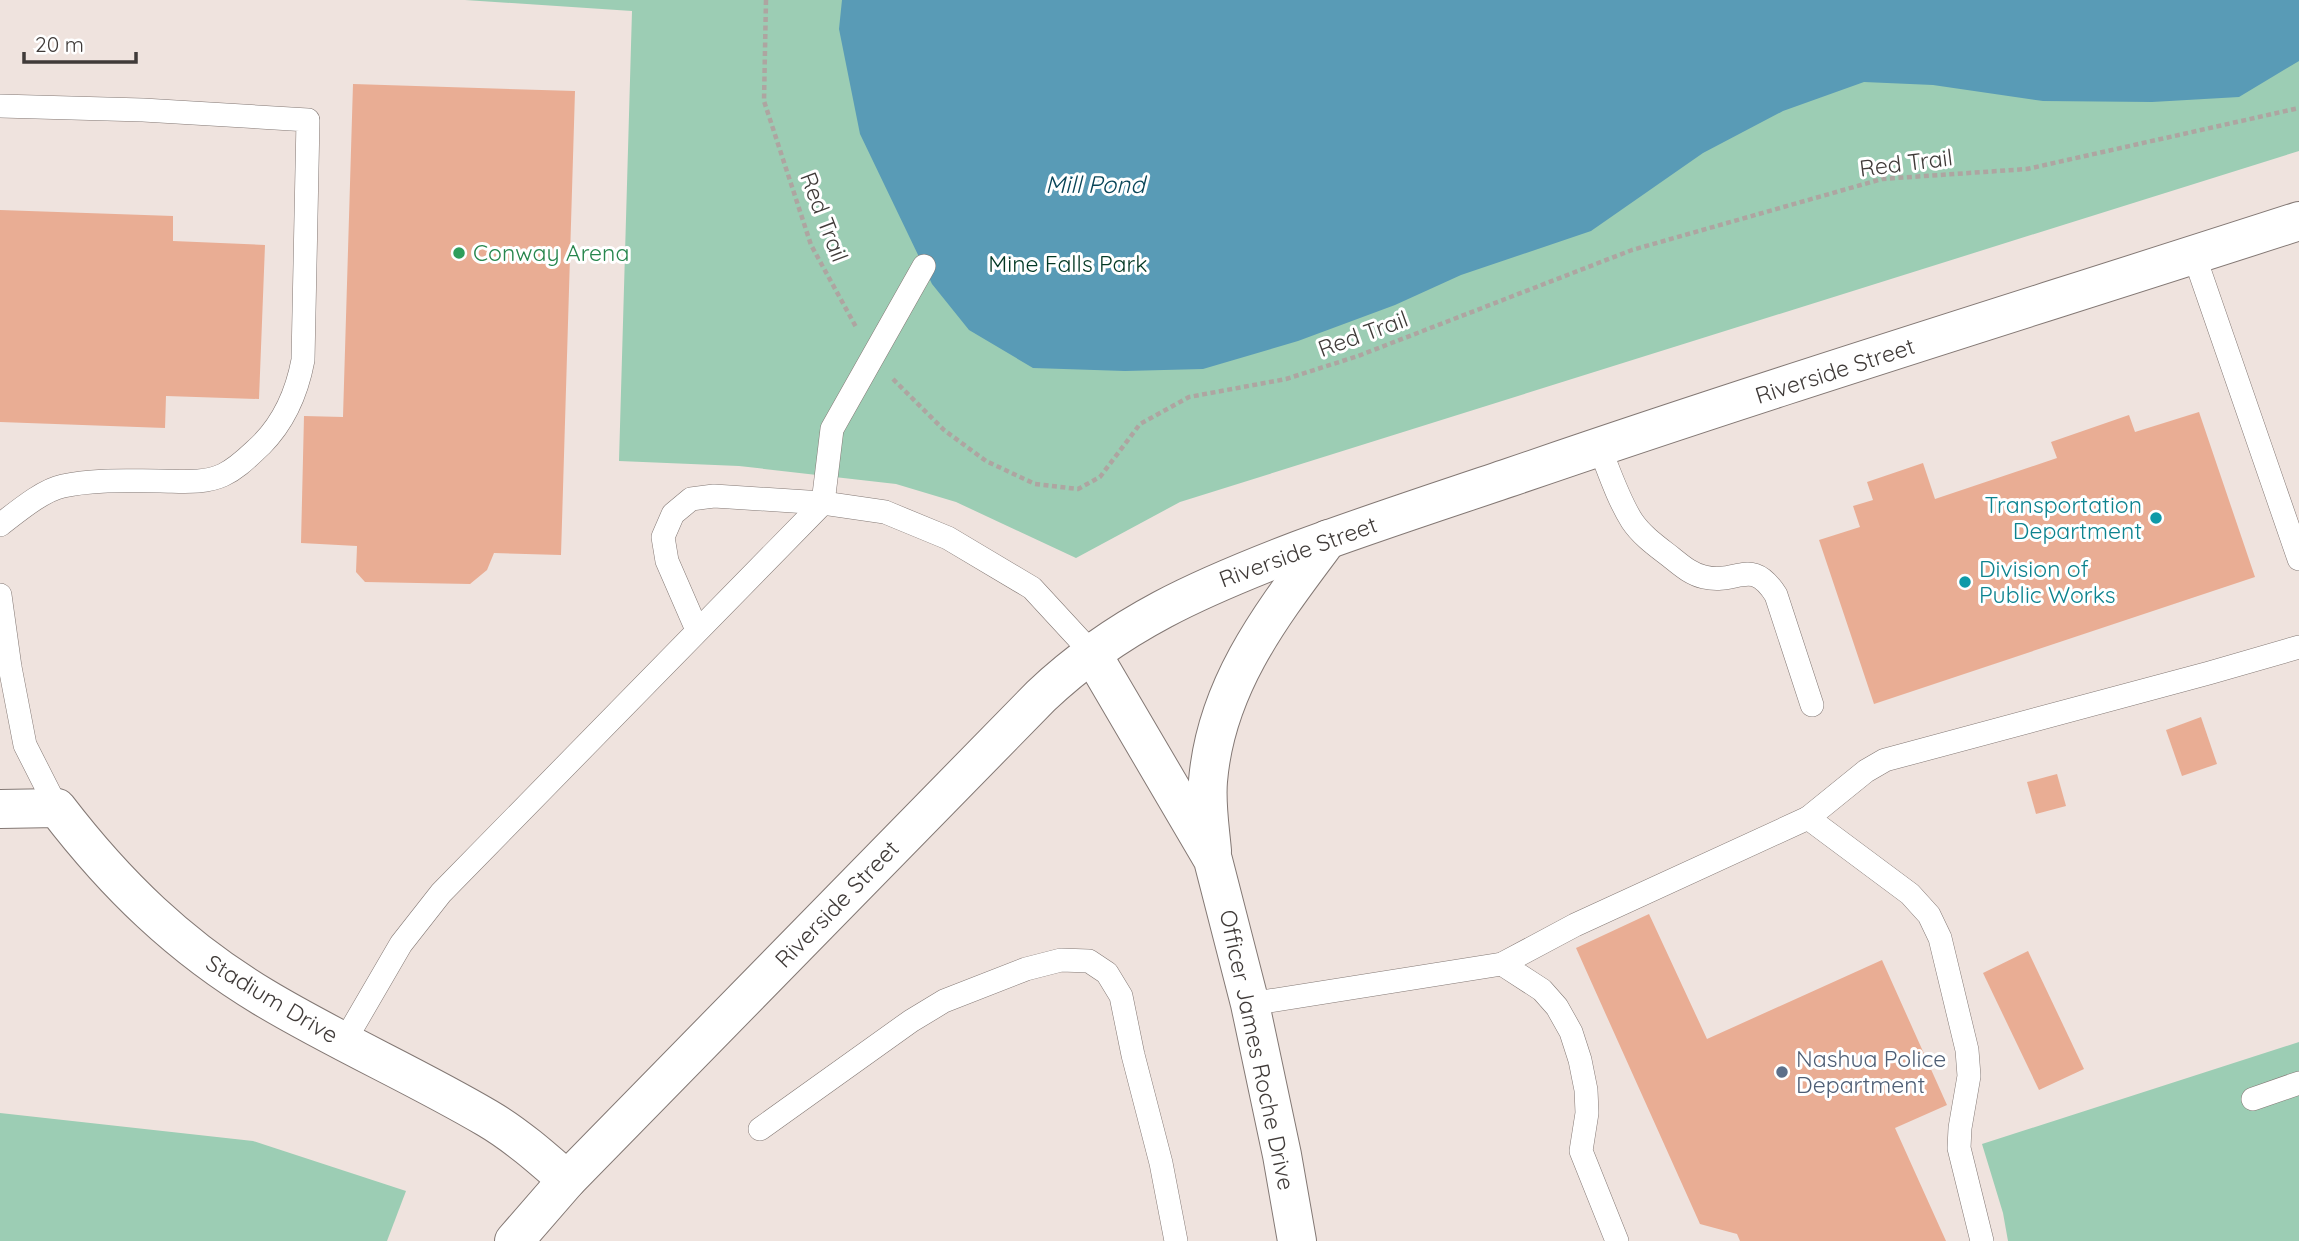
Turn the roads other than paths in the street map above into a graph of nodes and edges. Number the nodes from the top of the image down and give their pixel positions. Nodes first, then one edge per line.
1 (0, 106) edge
2 (2299, 221) edge
3 (2194, 255) junction
4 (924, 266) dead end
5 (1599, 446) junction
6 (823, 503) junction
7 (0, 525) edge
8 (1328, 540) junction
9 (2299, 559) edge
10 (0, 595) edge
11 (697, 630) junction
12 (2299, 647) edge
13 (1091, 652) junction
14 (1812, 705) dead end
15 (57, 808) junction
16 (0, 809) edge
17 (1808, 818) junction
18 (1213, 860) junction
19 (1502, 964) junction
20 (1250, 1004) junction
21 (344, 1042) junction
22 (2299, 1083) edge
23 (2253, 1099) dead end
24 (760, 1129) dead end
25 (567, 1180) junction
26 (514, 1241) edge
27 (1176, 1241) edge
28 (1297, 1241) edge
29 (1617, 1241) edge
30 (1982, 1241) edge

1 - 7 lane
2 - 3 street, Riverside Street
3 - 5 street, Riverside Street
3 - 9 lane
4 - 6 lane
5 - 8 street, Riverside Street
5 - 14 lane
6 - 11 lane
6 - 11 lane
6 - 13 lane
8 - 13 street, Riverside Street
8 - 18 street, Officer James Roche Drive
10 - 15 lane
11 - 21 lane
12 - 17 lane
13 - 18 street, Officer James Roche Drive
13 - 25 street, Riverside Street
15 - 16 street
15 - 21 street, Stadium Drive
17 - 19 lane
17 - 30 lane
18 - 20 street, Officer James Roche Drive
19 - 20 lane
19 - 29 lane
20 - 28 street, Officer James Roche Drive
21 - 25 street, Stadium Drive
22 - 23 lane
24 - 27 lane
25 - 26 street, Riverside Street

